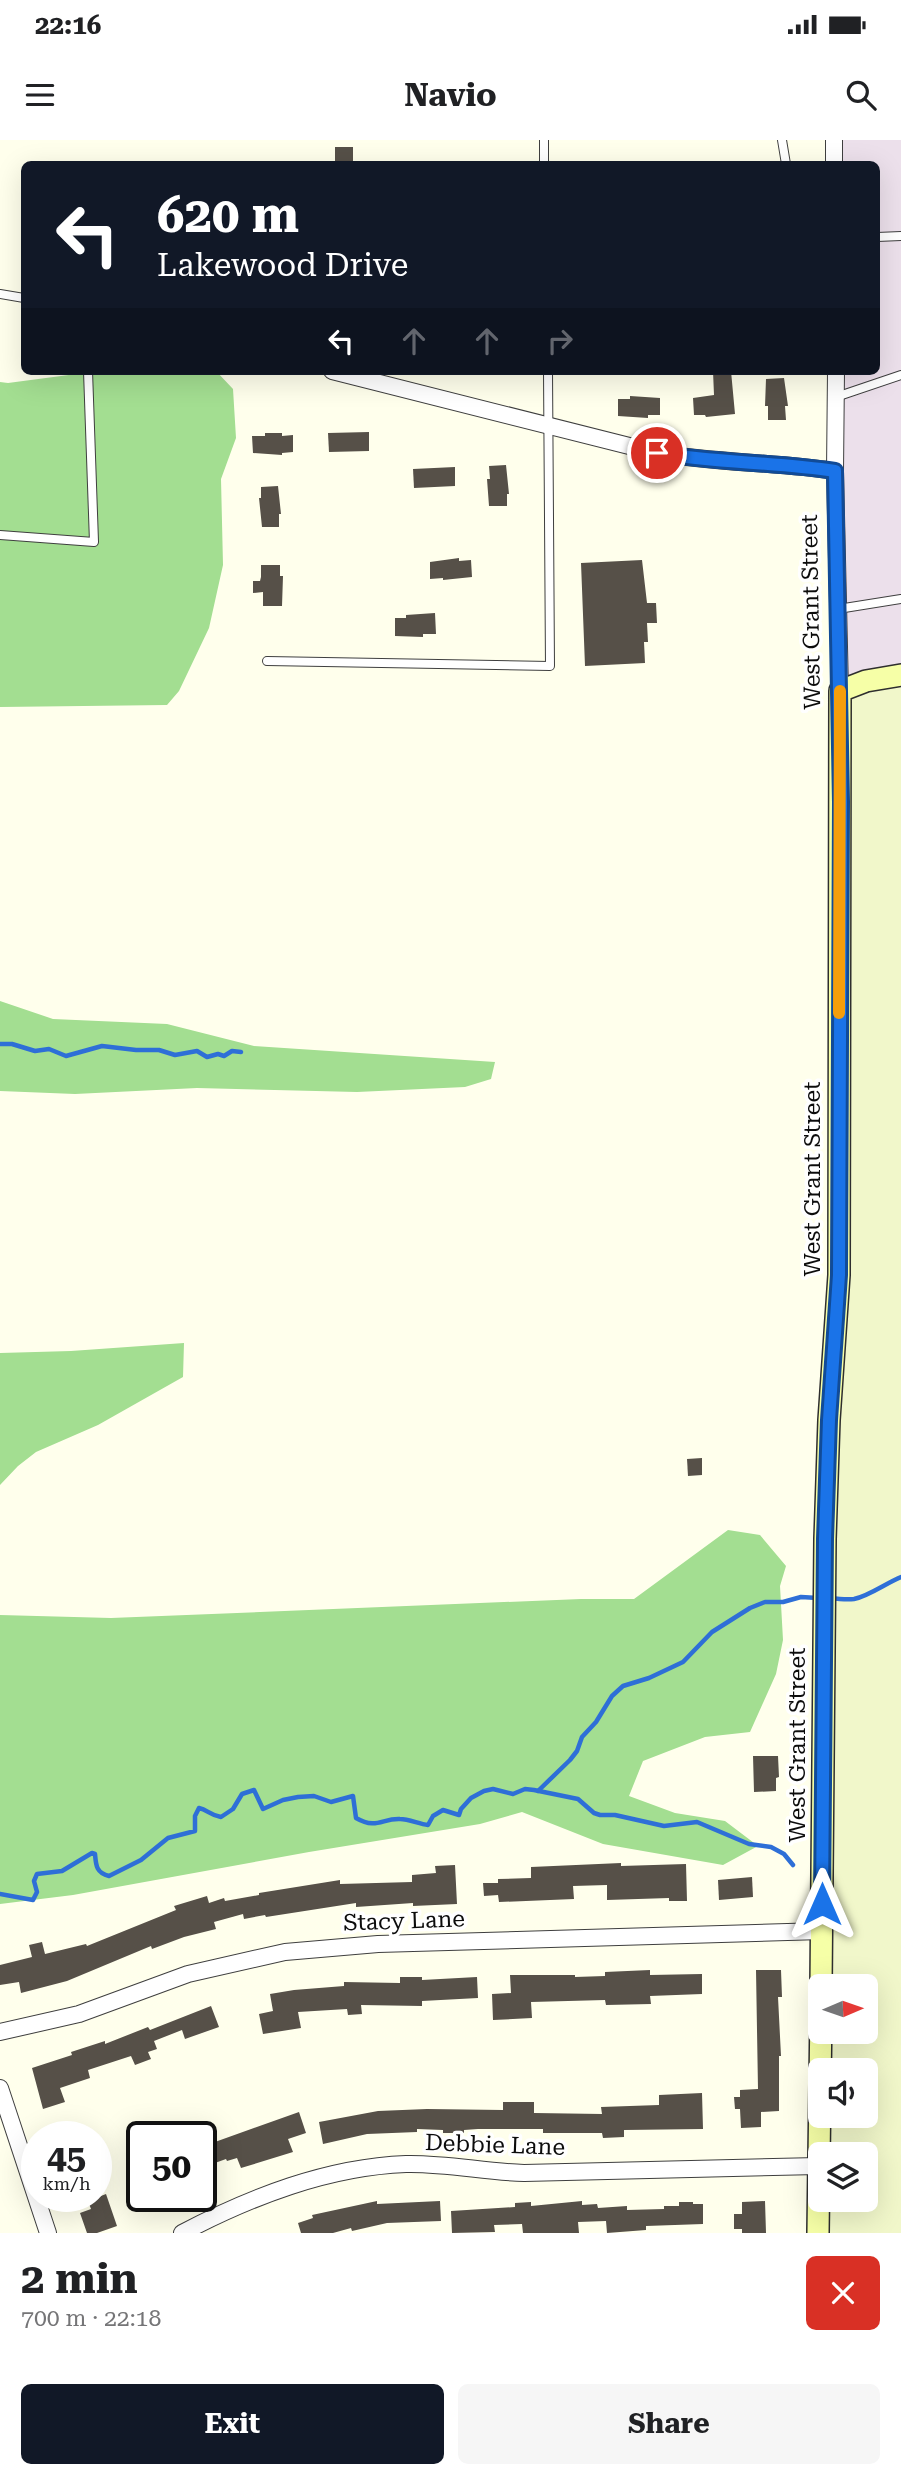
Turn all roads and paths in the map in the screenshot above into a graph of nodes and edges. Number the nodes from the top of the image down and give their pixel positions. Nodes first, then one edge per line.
1 (544, 140) edge
2 (782, 140) edge
3 (834, 140) edge
4 (544, 161) edge
5 (786, 161) edge
6 (834, 161) edge
7 (901, 236) edge
8 (880, 237) edge
9 (0, 294) edge
10 (21, 298) edge
11 (88, 375) edge
12 (348, 375) edge
13 (548, 375) edge
14 (836, 375) edge
15 (901, 375) edge
16 (836, 397) junction
17 (549, 425) junction
18 (835, 471) junction
19 (0, 535) edge
20 (901, 599) edge
21 (838, 609) junction
22 (267, 661) dead end
23 (901, 675) edge
24 (840, 691) junction
25 (822, 1931) junction
26 (821, 1974) edge
27 (0, 2032) edge
28 (820, 2044) edge
29 (0, 2088) edge
30 (818, 2142) edge
31 (808, 2166) edge
32 (818, 2212) edge
33 (48, 2233) edge
34 (182, 2233) edge
35 (818, 2233) edge

1 - 4 lane
2 - 5 lane
3 - 6 street
7 - 8 lane
9 - 10 lane
11 - 19 lane
12 - 17 street
13 - 17 lane
14 - 16 street, West Grant Street
15 - 16 lane
16 - 18 street, West Grant Street
17 - 18 street
17 - 22 lane
18 - 21 street, West Grant Street
20 - 21 lane
21 - 24 street, West Grant Street
23 - 24 main road
24 - 25 main road, West Grant Street
25 - 26 main road, West Grant Street
25 - 27 street, Stacy Lane
28 - 30 main road
29 - 33 street
31 - 34 street, Debbie Lane
32 - 35 main road

